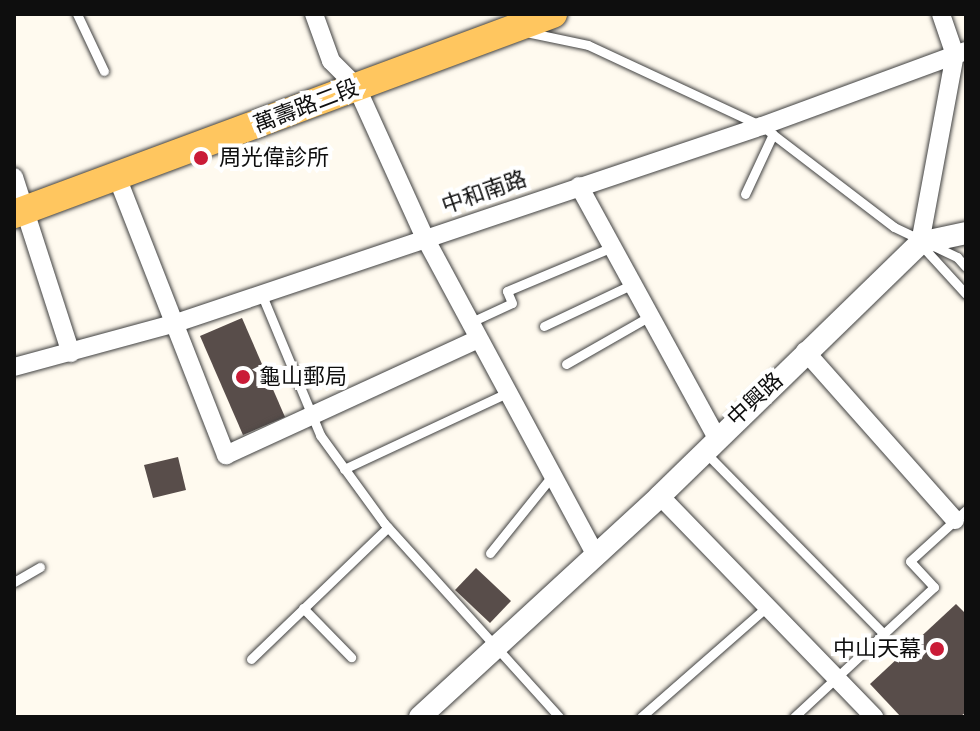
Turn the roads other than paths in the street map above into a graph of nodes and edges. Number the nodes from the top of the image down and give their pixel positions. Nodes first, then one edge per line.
1 (77, 14) edge
2 (314, 14) edge
3 (553, 14) edge
4 (941, 14) edge
5 (511, 29) junction
6 (960, 53) edge
7 (104, 71) dead end
8 (356, 86) junction
9 (767, 130) junction
10 (14, 177) edge
11 (117, 177) junction
12 (579, 186) junction
13 (745, 194) dead end
14 (19, 213) edge
15 (966, 233) edge
16 (425, 238) junction
17 (920, 243) junction
18 (612, 247) junction
19 (966, 267) edge
20 (633, 284) junction
21 (261, 293) junction
22 (966, 294) edge
23 (650, 316) junction
24 (176, 323) junction
25 (544, 326) dead end
26 (474, 331) junction
27 (805, 351) junction
28 (71, 353) junction
29 (566, 364) dead end
30 (14, 367) edge
31 (507, 393) junction
32 (312, 416) junction
33 (709, 443) junction
34 (344, 469) junction
35 (552, 476) junction
36 (660, 496) junction
37 (960, 515) edge
38 (388, 527) junction
39 (490, 553) dead end
40 (595, 554) junction
41 (40, 567) dead end
42 (14, 582) edge
43 (768, 606) junction
44 (303, 608) junction
45 (884, 634) junction
46 (497, 646) junction
47 (351, 657) dead end
48 (251, 659) dead end
49 (837, 679) junction
50 (420, 717) edge
51 (559, 717) edge
52 (641, 717) edge
53 (794, 717) edge
54 (874, 717) edge

1 - 7 lane
2 - 8 street
3 - 5 main road, 萬壽路二段
4 - 6 street
5 - 8 main road, 萬壽路二段
5 - 9 lane
6 - 9 street, 中和南路
6 - 17 street
8 - 11 main road, 萬壽路二段
8 - 16 street
9 - 12 street, 中和南路
9 - 13 lane
9 - 17 lane
10 - 14 street
11 - 14 main road, 萬壽路二段
11 - 24 street
12 - 16 street, 中和南路
12 - 18 street
14 - 28 street
15 - 17 street
16 - 21 street, 中和南路
16 - 26 street
17 - 19 lane
17 - 22 lane
17 - 27 street, 中興路
18 - 20 street
18 - 26 lane
20 - 23 street
20 - 25 lane
21 - 24 street, 中和南路
21 - 32 lane
23 - 29 lane
23 - 33 street
24 - 28 street, 中和南路
24 - 32 street
26 - 31 street
26 - 32 street
27 - 33 street, 中興路
27 - 37 street
28 - 30 street, 中和南路
31 - 34 lane
31 - 35 street
32 - 34 lane
33 - 36 street, 中興路
33 - 45 lane
34 - 38 lane
35 - 39 lane
35 - 40 street
36 - 40 street, 中興路
36 - 43 street
37 - 45 lane
38 - 44 lane
38 - 46 lane
40 - 46 street, 中興路
41 - 42 lane
43 - 49 street
43 - 52 lane
44 - 47 lane
44 - 48 lane
45 - 49 lane
46 - 50 street, 中興路
46 - 51 lane
49 - 53 lane
49 - 54 street

